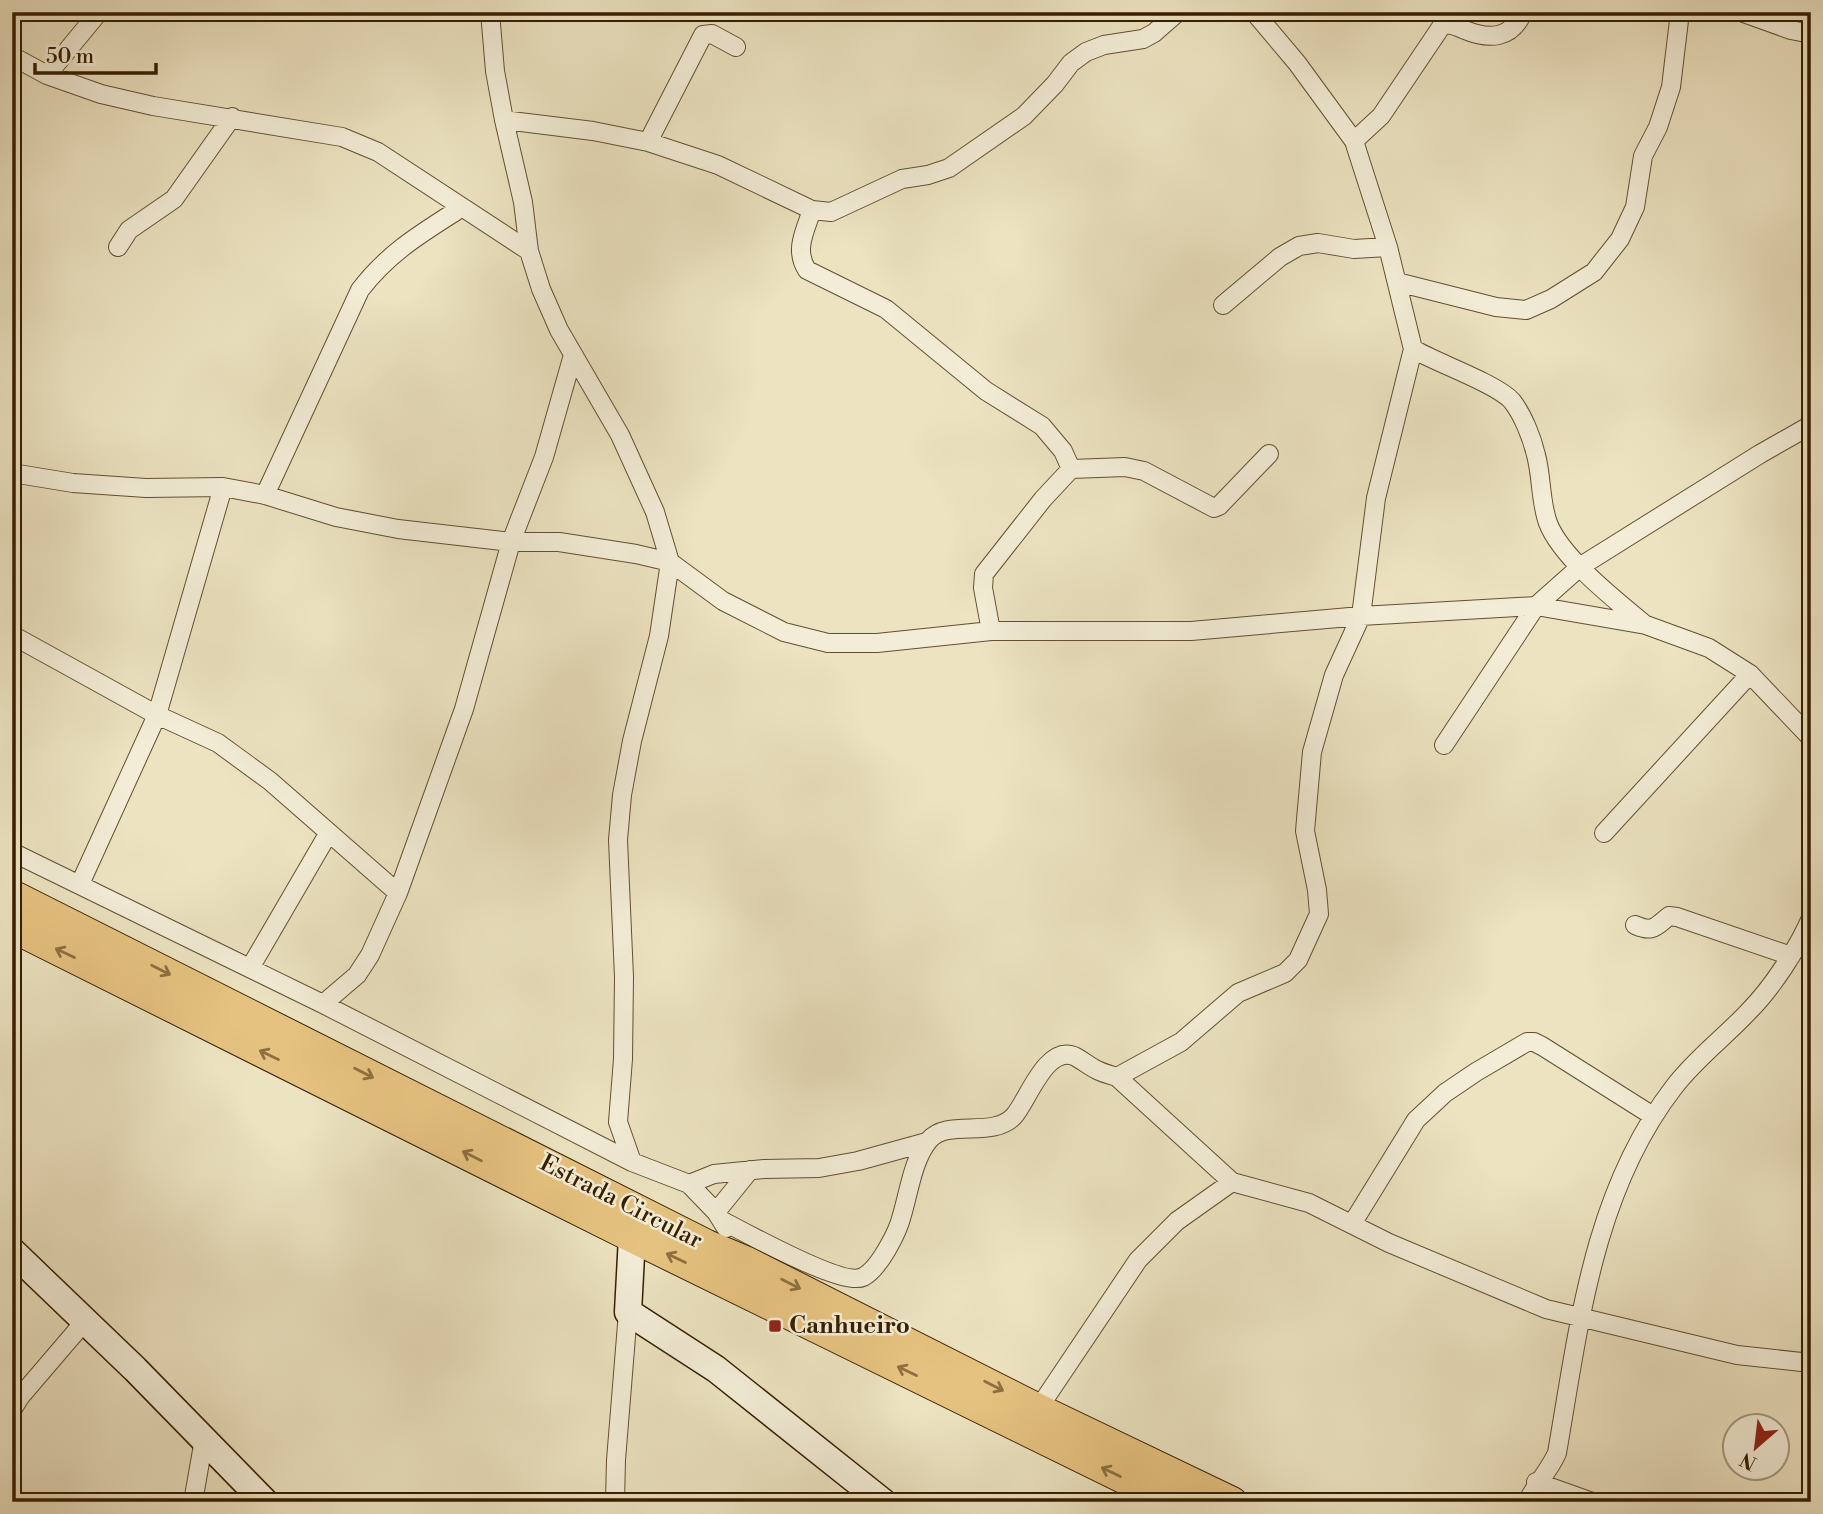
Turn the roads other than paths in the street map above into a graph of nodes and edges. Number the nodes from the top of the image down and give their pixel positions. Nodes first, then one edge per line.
1 (99, 12) edge
2 (490, 12) edge
3 (1178, 12) edge
4 (1254, 12) edge
5 (1523, 12) edge
6 (1680, 12) edge
7 (1741, 12) edge
8 (1811, 34) edge
9 (736, 47) dead end
10 (12, 56) edge
11 (47, 75) junction
12 (232, 117) junction
13 (503, 120) junction
14 (1354, 141) junction
15 (648, 142) junction
16 (461, 208) junction
17 (812, 210) junction
18 (118, 247) dead end
19 (1388, 247) junction
20 (529, 251) junction
21 (1397, 282) junction
22 (1223, 305) dead end
23 (1413, 349) junction
24 (573, 355) junction
25 (1811, 425) edge
26 (1269, 454) dead end
27 (1071, 469) junction
28 (12, 473) edge
29 (223, 487) junction
30 (265, 495) junction
31 (511, 541) junction
32 (670, 562) junction
33 (1581, 566) junction
34 (1536, 606) junction
35 (1361, 616) junction
36 (1646, 625) junction
37 (991, 631) junction
38 (12, 635) edge
39 (1749, 674) junction
40 (157, 715) junction
41 (1811, 738) edge
42 (1444, 746) dead end
43 (1604, 833) dead end
44 (328, 834) junction
45 (12, 852) edge
46 (80, 884) junction
47 (398, 893) junction
48 (12, 895) edge
49 (1811, 918) edge
50 (1635, 925) dead end
51 (12, 927) edge
52 (1791, 956) junction
53 (250, 968) junction
54 (323, 1004) junction
55 (1117, 1076) junction
56 (1653, 1116) junction
57 (618, 1122) junction
58 (927, 1142) junction
59 (595, 1143) junction
60 (632, 1162) junction
61 (750, 1170) junction
62 (1232, 1182) junction
63 (689, 1184) junction
64 (718, 1216) junction
65 (1352, 1224) junction
66 (632, 1237) junction
67 (12, 1251) edge
68 (746, 1261) junction
69 (628, 1312) junction
70 (1580, 1319) junction
71 (85, 1321) junction
72 (1811, 1363) edge
73 (1038, 1409) junction
74 (12, 1410) edge
75 (204, 1439) junction
76 (1536, 1482) junction
77 (194, 1502) edge
78 (265, 1502) edge
79 (615, 1502) edge
80 (883, 1502) edge
81 (1172, 1502) edge
82 (1232, 1502) edge
83 (1527, 1502) edge
84 (1592, 1502) edge

1 - 11 street
2 - 13 street
3 - 17 street
4 - 14 street
5 - 14 street
6 - 21 street
7 - 8 street
9 - 15 street
10 - 11 street
11 - 12 street
12 - 16 street
12 - 18 street
13 - 15 street
13 - 20 street
14 - 19 street
15 - 17 street
16 - 20 street
16 - 30 street
17 - 27 street
19 - 21 street
19 - 22 street
20 - 24 street
21 - 23 street
23 - 33 street
23 - 35 street
24 - 31 street
24 - 32 street
25 - 33 street
26 - 27 street
27 - 37 street
28 - 29 street
29 - 30 street
29 - 40 street
30 - 31 street
31 - 32 street
31 - 47 street
32 - 37 street
32 - 57 street
33 - 34 street
33 - 36 street
34 - 35 street
34 - 36 street
34 - 42 street
35 - 37 street
35 - 55 street
36 - 39 street
38 - 40 street
39 - 41 street
39 - 43 street
40 - 44 street
40 - 46 street
44 - 47 street
44 - 53 street
45 - 46 street
46 - 53 street
47 - 54 street
48 -> 68 main road, Estrada Circular
49 - 52 street
50 - 52 street
66 -> 51 main road, Estrada Circular
52 - 56 street
53 - 54 street
54 - 59 street
55 - 58 street
55 - 62 street
56 - 65 street
56 - 70 street
57 - 59 street
57 - 60 street
58 - 61 street
58 - 64 street
59 - 60 street
60 - 63 street
61 - 63 street
61 - 64 street
62 - 65 street
62 - 73 street
63 - 64 street
64 - 68 street
65 - 70 street
66 - 69 street
81 -> 66 main road, Estrada Circular
67 - 71 street
68 -> 73 main road, Estrada Circular
69 - 79 street
69 - 80 street
70 - 72 street
70 - 76 street
71 - 74 street
71 - 75 street
73 - 82 main road, Estrada Circular
75 - 77 street
75 - 78 street
76 - 83 street
76 - 84 street

